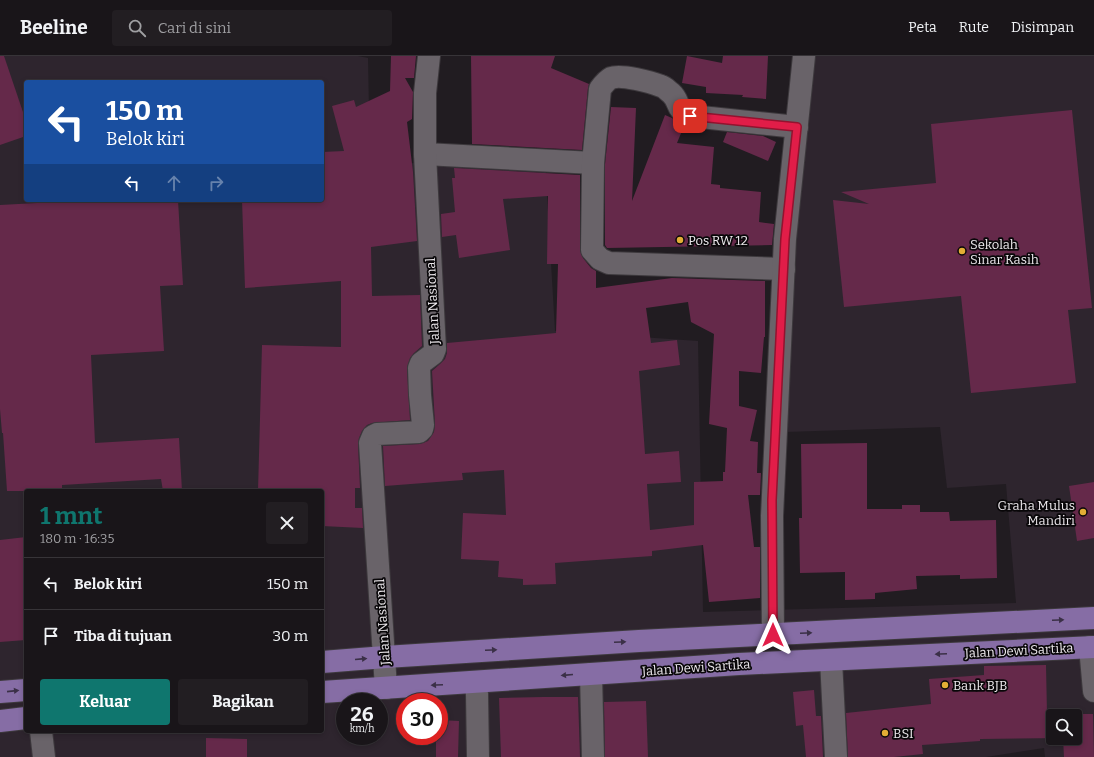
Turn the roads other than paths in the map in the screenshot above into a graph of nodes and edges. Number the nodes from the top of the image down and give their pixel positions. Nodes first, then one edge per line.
1 (429, 56) edge
2 (804, 56) edge
3 (797, 127) junction
4 (425, 154) junction
5 (593, 163) junction
6 (784, 269) junction
7 (1094, 618) edge
8 (773, 635) junction
9 (1092, 647) edge
10 (384, 657) junction
11 (831, 660) junction
12 (324, 662) edge
13 (591, 674) junction
14 (475, 683) junction
15 (386, 688) junction
16 (24, 690) edge
17 (1094, 691) edge
18 (0, 692) edge
19 (324, 692) edge
20 (24, 718) edge
21 (0, 721) edge
22 (41, 733) edge
23 (44, 757) edge
24 (478, 757) edge
25 (592, 757) edge
26 (836, 757) edge

1 - 4 street, Jalan Nasional
2 - 3 street
3 - 5 street
3 - 6 street
4 - 5 street
4 - 10 street, Jalan Nasional
5 - 6 street
6 - 8 street
8 -> 7 main road, Jalan Dewi Sartika
10 -> 8 main road, Jalan Dewi Sartika
9 -> 11 main road, Jalan Dewi Sartika
9 - 17 street
12 -> 10 main road, Jalan Dewi Sartika
10 - 15 street, Jalan Nasional
11 - 13 main road, Jalan Dewi Sartika
11 - 26 street
13 -> 14 main road, Jalan Dewi Sartika
13 - 25 street
14 -> 15 main road, Jalan Dewi Sartika
14 - 24 street
15 - 19 main road, Jalan Dewi Sartika
18 -> 16 main road
20 - 21 main road
22 - 23 street

